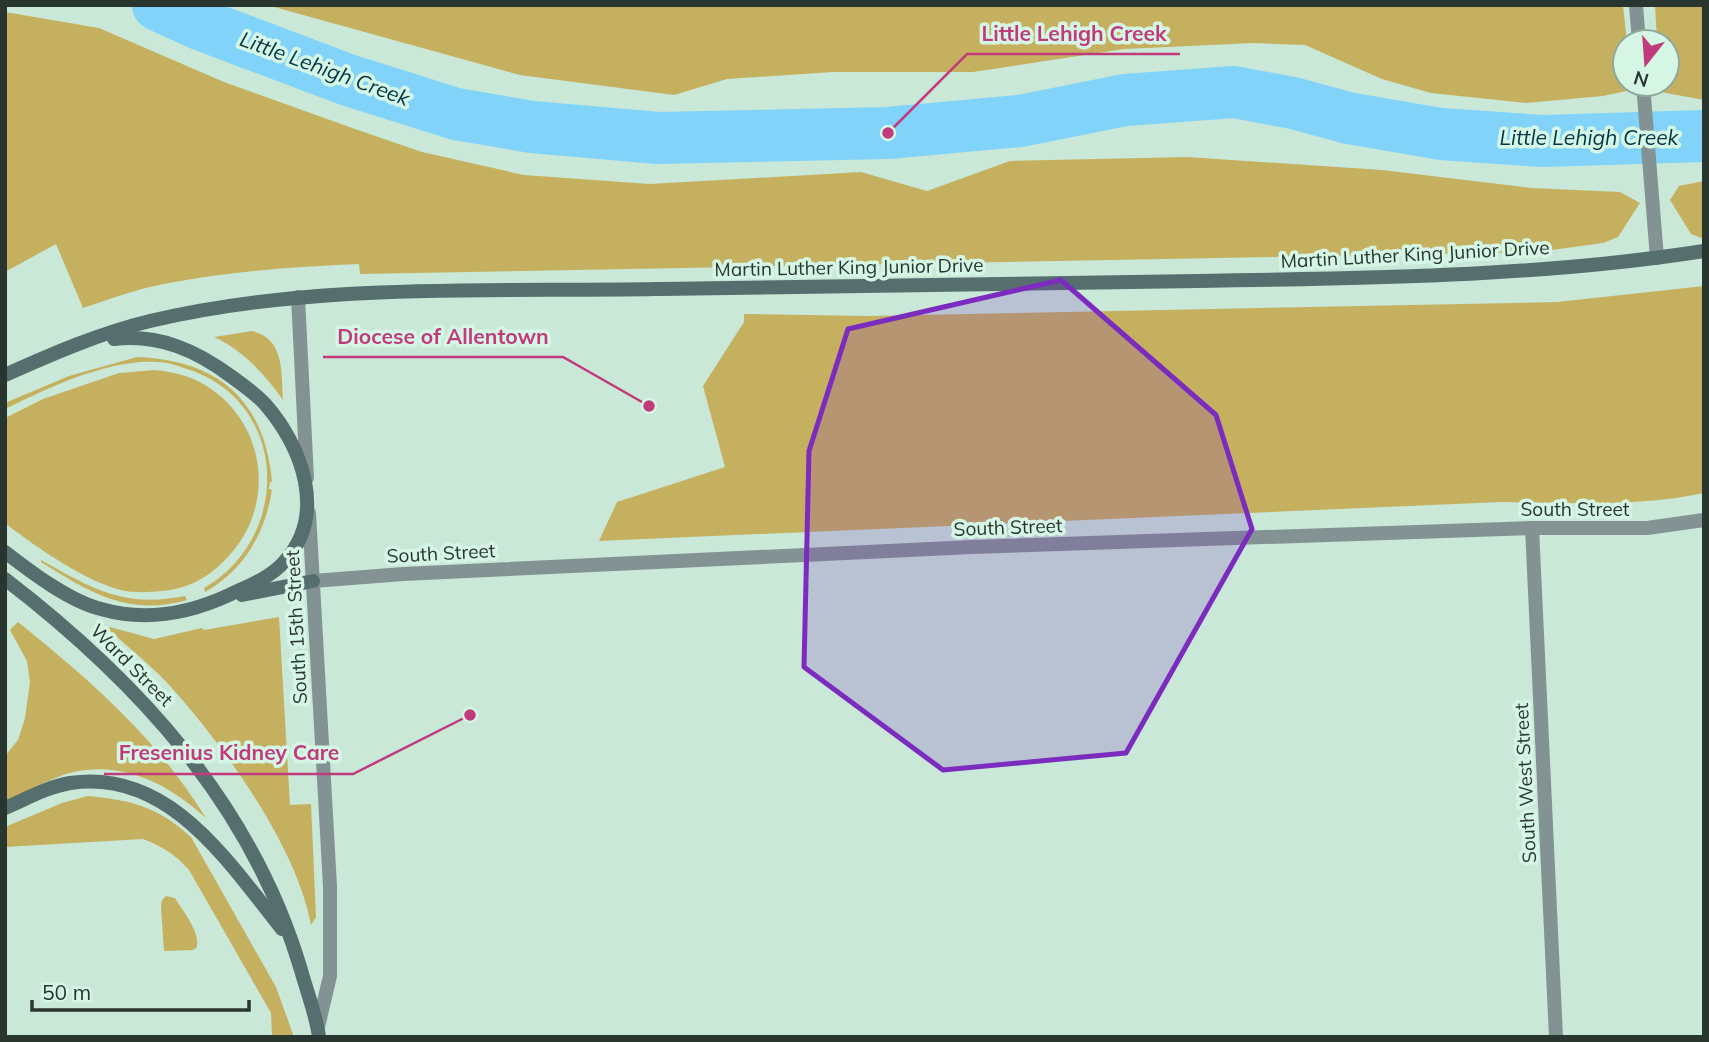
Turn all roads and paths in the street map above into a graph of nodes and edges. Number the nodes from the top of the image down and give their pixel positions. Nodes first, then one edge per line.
1 (1636, 5) edge
2 (1638, 28) edge
3 (1644, 98) edge
4 (1704, 251) edge
5 (1657, 258) junction
6 (298, 297) junction
7 (81, 343) junction
8 (5, 375) edge
9 (308, 486) junction
10 (1704, 520) edge
11 (1532, 528) junction
12 (5, 552) edge
13 (5, 579) edge
14 (313, 581) junction
15 (219, 600) junction
16 (5, 808) edge
17 (292, 942) junction
18 (318, 1032) edge
19 (1556, 1037) edge

1 - 2 street
3 - 5 street
4 - 5 main road, Martin Luther King Junior Drive
5 - 6 main road, Martin Luther King Junior Drive
6 - 7 main road, Martin Luther King Junior Drive
6 - 9 street, South 15th Street
7 - 8 main road, Martin Luther King Junior Drive
7 - 9 main road
9 - 14 street, South 15th Street
9 - 15 main road
10 - 11 street, South Street
11 - 14 street, South Street
11 - 19 street, South West Street
12 - 15 main road
13 - 17 main road, Ward Street
14 - 15 main road
14 - 18 street, South 15th Street
16 - 17 main road
17 - 18 main road, Ward Street

